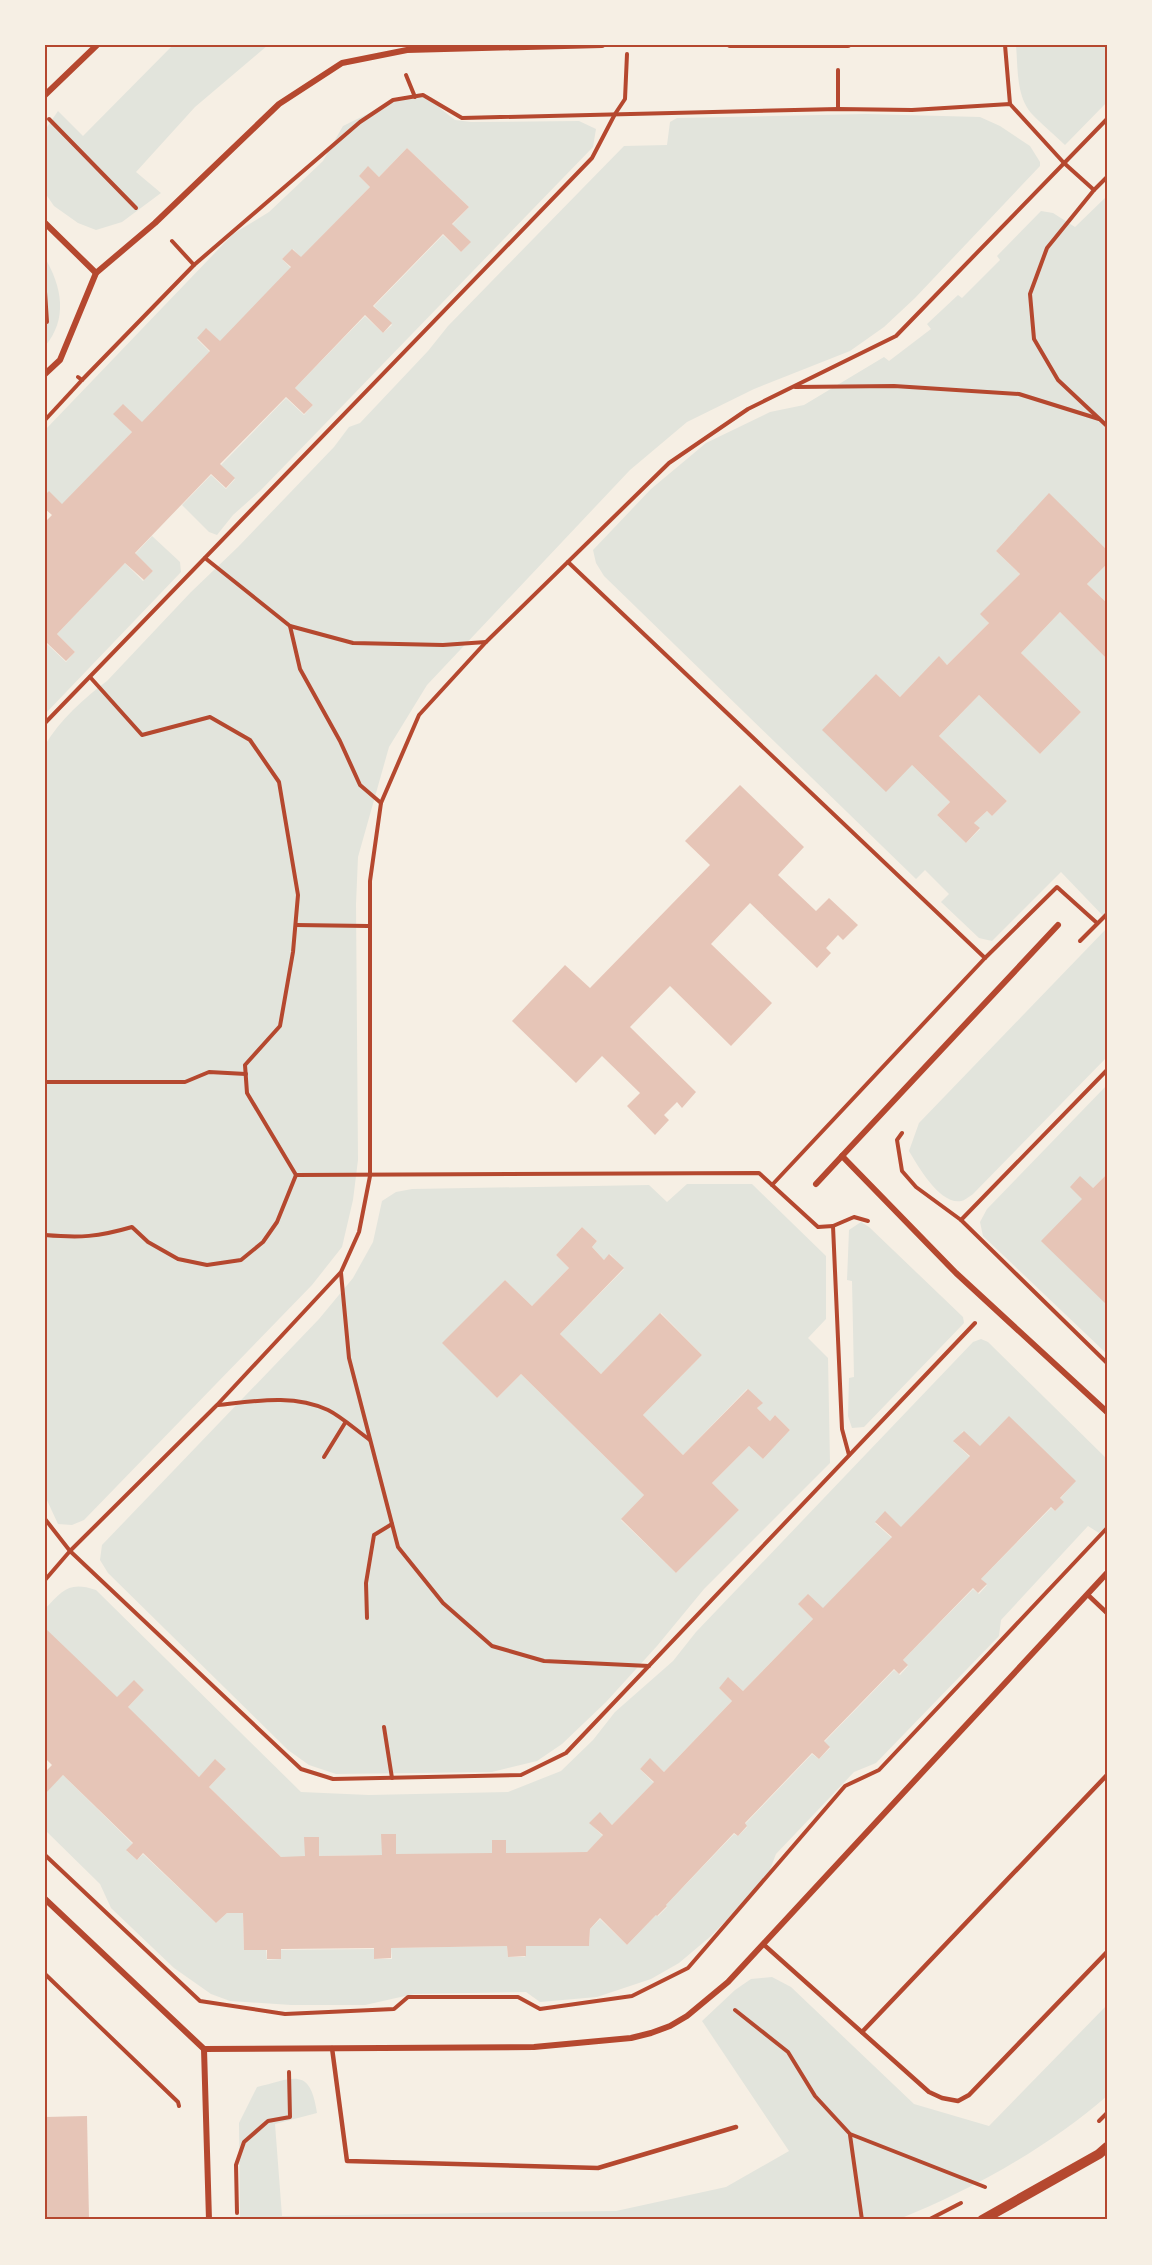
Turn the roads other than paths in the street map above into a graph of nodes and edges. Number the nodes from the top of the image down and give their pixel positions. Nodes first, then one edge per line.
1 (97, 45) edge
2 (602, 45) edge
3 (730, 45) edge
4 (848, 45) edge
5 (838, 46) edge
6 (45, 95) edge
7 (45, 223) edge
8 (96, 273) junction
9 (45, 374) edge
10 (1058, 925) dead end
11 (842, 1156) junction
12 (816, 1184) dead end
13 (1107, 1412) edge
14 (1107, 1573) edge
15 (1088, 1595) junction
16 (1107, 1613) edge
17 (1107, 1775) edge
18 (45, 1899) edge
19 (763, 1944) junction
20 (1107, 1952) edge
21 (862, 2032) junction
22 (332, 2048) junction
23 (204, 2049) junction
24 (736, 2127) dead end
25 (1107, 2147) edge
26 (208, 2220) edge
27 (982, 2220) edge

1 - 6 street
2 - 8 street
3 - 5 street
4 - 5 street
7 - 8 street
8 - 9 street
10 - 11 street
11 - 12 street
11 - 13 street
14 - 15 street
15 - 16 lane
15 - 19 street
17 - 21 lane
18 - 23 street
19 - 21 lane
19 - 22 street
20 - 21 lane
22 - 23 street
22 - 24 lane
23 - 26 street
25 - 27 street

